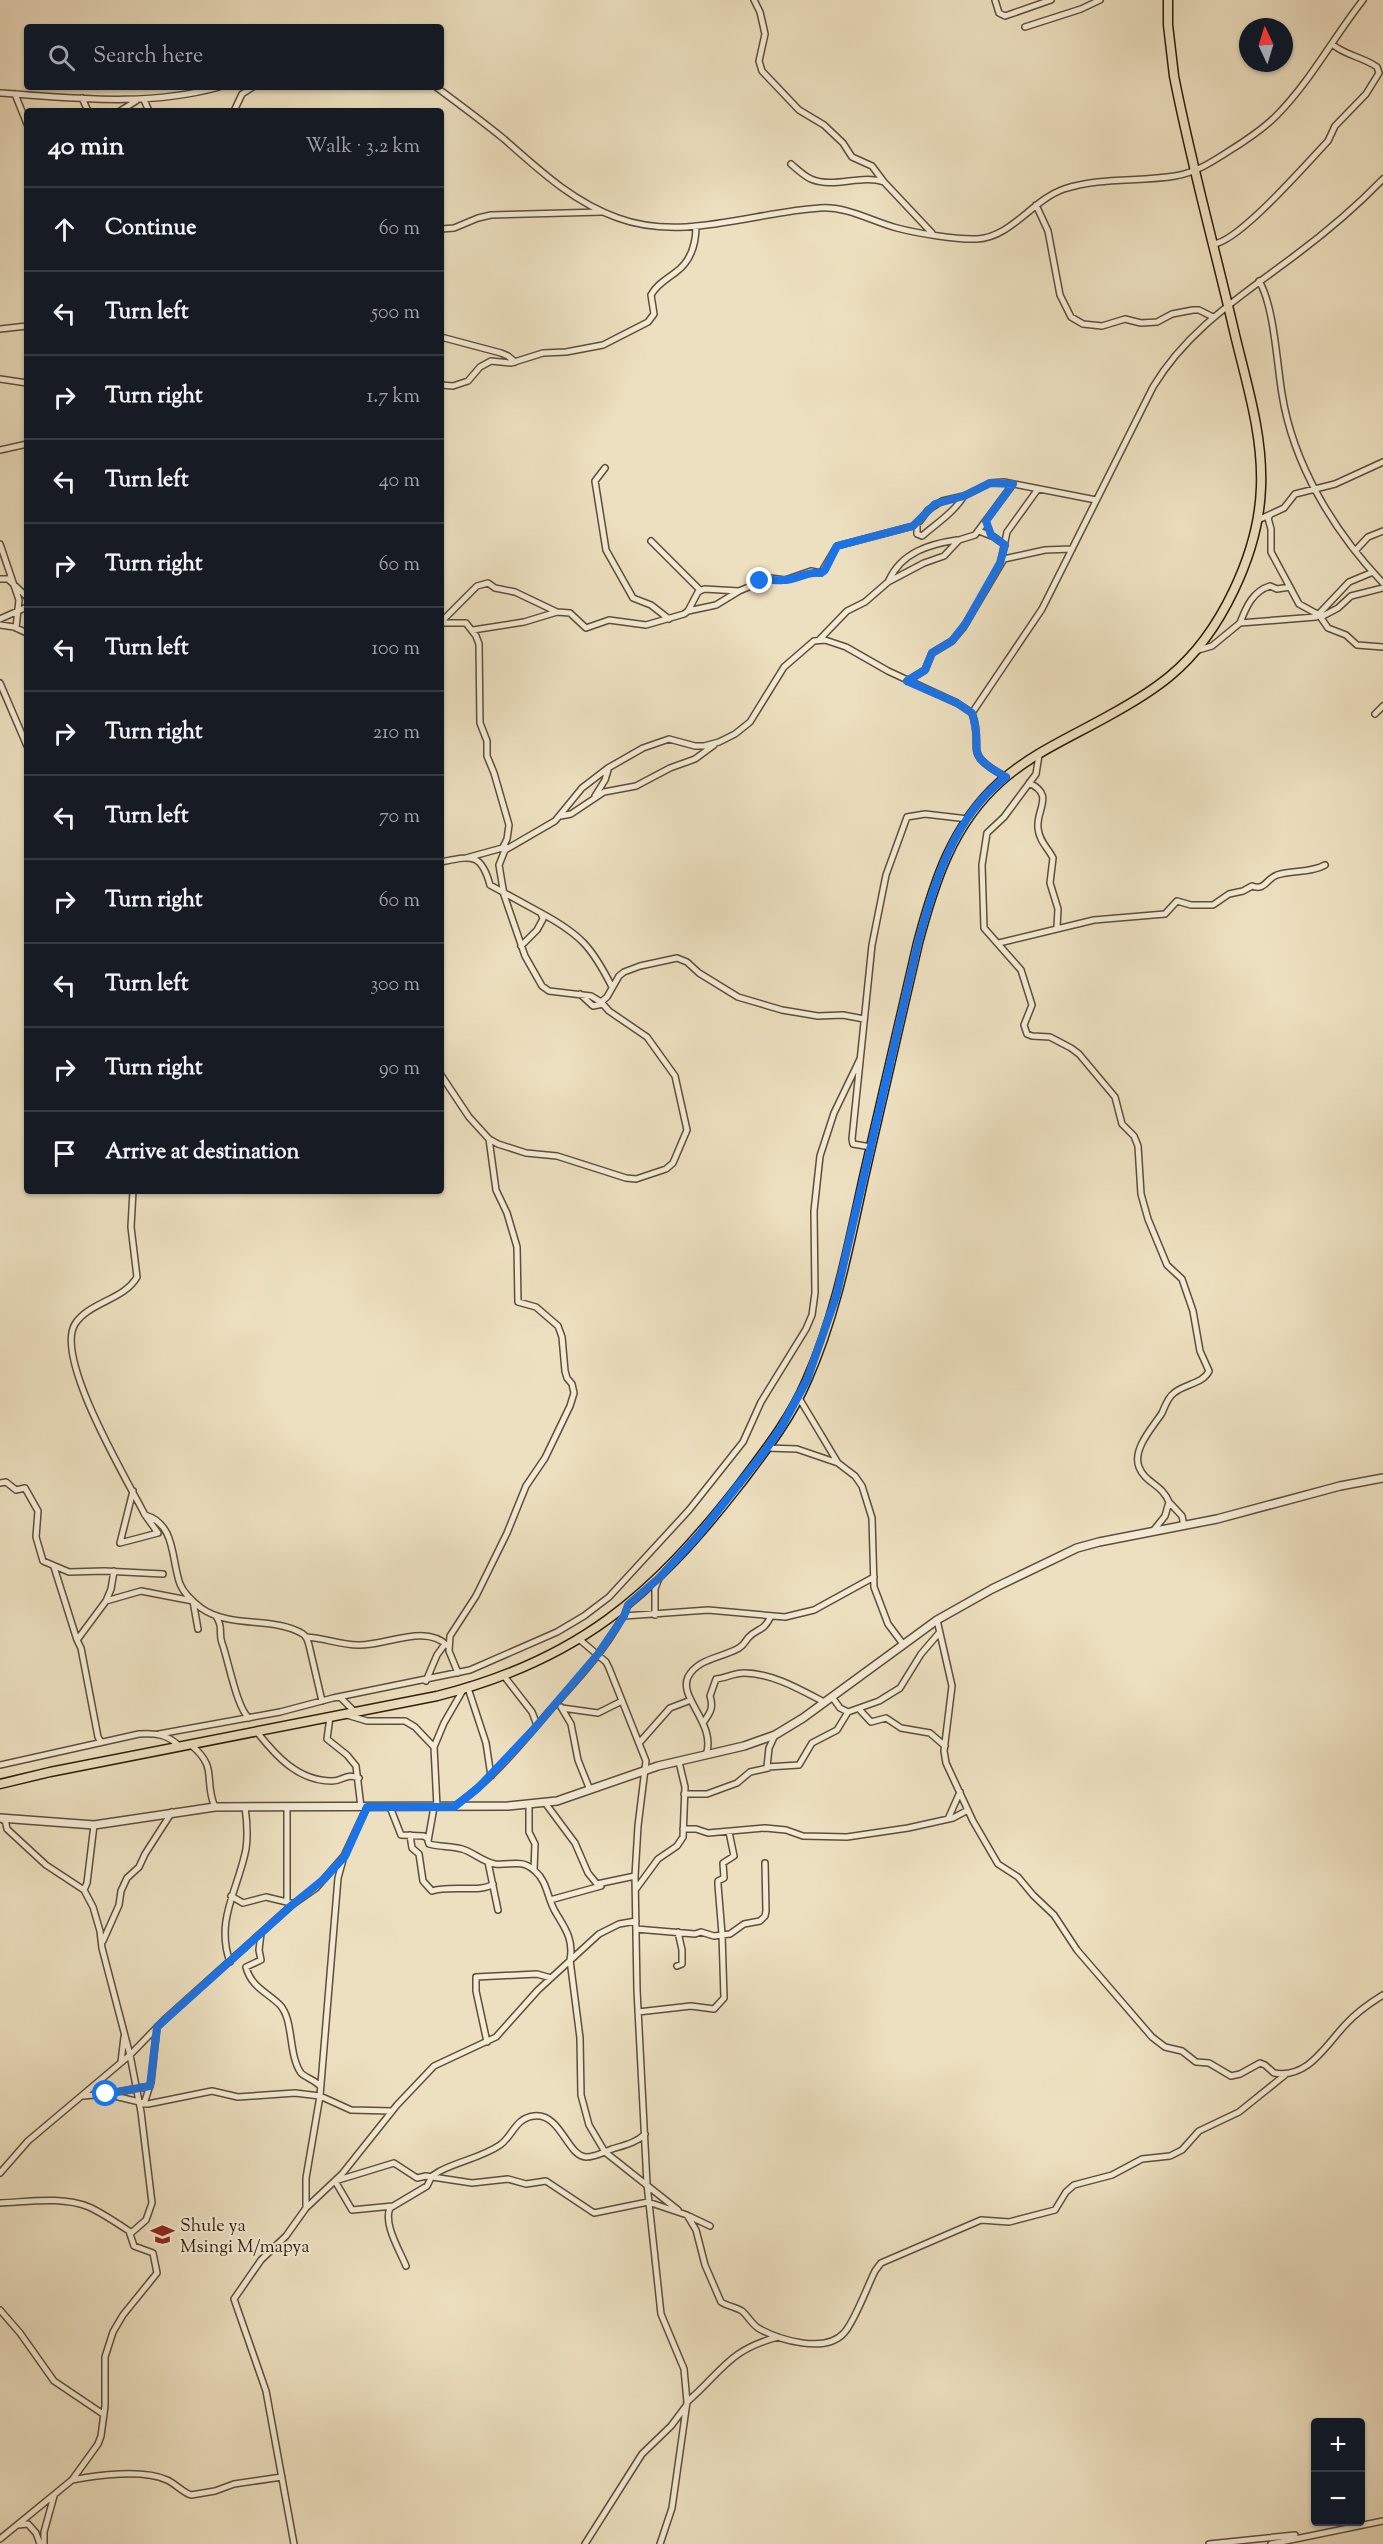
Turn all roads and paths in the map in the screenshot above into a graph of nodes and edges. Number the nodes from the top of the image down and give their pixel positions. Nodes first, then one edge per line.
1 (754, 0) edge
2 (995, 0) edge
3 (1051, 0) edge
4 (1100, 0) edge
5 (1168, 0) edge
6 (1363, 0) edge
7 (1025, 27) dead end
8 (1332, 44) junction
9 (207, 90) edge
10 (248, 90) edge
11 (440, 90) edge
12 (0, 93) edge
13 (15, 94) junction
14 (82, 98) junction
15 (141, 100) junction
16 (87, 108) edge
17 (126, 108) edge
18 (146, 108) edge
19 (235, 108) edge
20 (24, 116) edge
21 (791, 164) dead end
22 (1196, 170) junction
23 (1383, 179) edge
24 (884, 182) junction
25 (1036, 205) junction
26 (604, 212) junction
27 (696, 226) junction
28 (444, 229) edge
29 (932, 233) junction
30 (1213, 244) junction
31 (1258, 282) junction
32 (1228, 304) junction
33 (1213, 317) junction
34 (24, 326) edge
35 (0, 329) edge
36 (444, 338) edge
37 (515, 362) junction
38 (0, 379) edge
39 (24, 383) edge
40 (444, 385) edge
41 (24, 445) edge
42 (0, 450) edge
43 (1383, 462) edge
44 (605, 468) dead end
45 (1013, 484) junction
46 (1038, 489) junction
47 (1316, 490) junction
48 (964, 496) junction
49 (1096, 500) junction
50 (1270, 515) junction
51 (1258, 520) junction
52 (986, 521) junction
53 (917, 524) junction
54 (979, 531) junction
55 (1383, 531) edge
56 (991, 535) junction
57 (959, 540) junction
58 (651, 541) dead end
59 (0, 544) edge
60 (1005, 545) junction
61 (1072, 549) junction
62 (1355, 551) junction
63 (1000, 563) junction
64 (1373, 572) junction
65 (0, 579) edge
66 (12, 581) junction
67 (888, 582) junction
68 (1383, 583) edge
69 (1290, 587) junction
70 (1383, 588) edge
71 (700, 590) junction
72 (739, 591) junction
73 (24, 594) edge
74 (24, 608) edge
75 (19, 610) junction
76 (688, 611) junction
77 (557, 612) junction
78 (1319, 616) junction
79 (0, 619) edge
80 (669, 619) junction
81 (444, 620) edge
82 (1240, 622) junction
83 (444, 623) edge
84 (0, 625) edge
85 (16, 628) junction
86 (472, 630) junction
87 (24, 633) edge
88 (819, 640) junction
89 (1383, 647) edge
90 (1194, 651) junction
91 (907, 681) junction
92 (0, 683) edge
93 (1382, 709) edge
94 (972, 713) junction
95 (1375, 714) dead end
96 (24, 740) edge
97 (715, 744) junction
98 (1039, 754) junction
99 (608, 768) junction
100 (1006, 777) junction
101 (1029, 783) junction
102 (594, 797) junction
103 (560, 816) junction
104 (968, 819) junction
105 (511, 846) junction
106 (503, 847) junction
107 (496, 849) junction
108 (466, 858) junction
109 (444, 862) edge
110 (499, 865) junction
111 (1325, 865) dead end
112 (504, 895) junction
113 (541, 913) junction
114 (1057, 927) junction
115 (999, 943) junction
116 (521, 946) junction
117 (612, 987) junction
118 (602, 1003) junction
119 (864, 1018) junction
120 (860, 1059) junction
121 (444, 1080) edge
122 (489, 1139) junction
123 (871, 1147) junction
124 (133, 1194) edge
125 (799, 1398) junction
126 (767, 1448) junction
127 (838, 1463) junction
128 (1383, 1478) edge
129 (0, 1482) edge
130 (133, 1491) junction
131 (1169, 1503) junction
132 (145, 1515) junction
133 (1184, 1526) junction
134 (1153, 1532) junction
135 (54, 1567) junction
136 (114, 1571) junction
137 (164, 1574) dead end
138 (874, 1577) junction
139 (659, 1578) junction
140 (106, 1601) junction
141 (193, 1601) junction
142 (628, 1605) junction
143 (215, 1615) junction
144 (655, 1615) junction
145 (624, 1616) junction
146 (771, 1616) junction
147 (937, 1620) junction
148 (198, 1629) dead end
149 (939, 1633) junction
150 (307, 1637) junction
151 (579, 1639) junction
152 (77, 1640) junction
153 (903, 1644) junction
154 (447, 1645) junction
155 (598, 1654) junction
156 (458, 1673) junction
157 (504, 1676) junction
158 (426, 1681) junction
159 (465, 1689) junction
160 (340, 1697) junction
161 (832, 1697) junction
162 (691, 1700) junction
163 (322, 1701) junction
164 (622, 1701) junction
165 (824, 1702) junction
166 (559, 1705) junction
167 (859, 1709) junction
168 (848, 1712) junction
169 (350, 1713) junction
170 (330, 1717) junction
171 (249, 1718) junction
172 (703, 1722) junction
173 (537, 1725) junction
174 (257, 1732) junction
175 (159, 1734) junction
176 (775, 1735) junction
177 (101, 1742) junction
178 (640, 1742) junction
179 (191, 1745) junction
180 (945, 1746) junction
181 (180, 1747) junction
182 (434, 1747) junction
183 (706, 1755) junction
184 (679, 1762) junction
185 (0, 1765) edge
186 (768, 1768) junction
187 (645, 1770) junction
188 (491, 1776) junction
189 (359, 1778) junction
190 (0, 1784) edge
191 (590, 1790) junction
192 (960, 1792) junction
193 (684, 1794) junction
194 (546, 1804) junction
195 (529, 1805) junction
196 (215, 1807) junction
197 (245, 1807) junction
198 (287, 1807) junction
199 (364, 1807) junction
200 (390, 1807) junction
201 (436, 1807) junction
202 (454, 1807) junction
203 (968, 1810) junction
204 (172, 1812) junction
205 (2, 1819) edge
206 (948, 1819) junction
207 (94, 1825) junction
208 (683, 1829) junction
209 (729, 1832) junction
210 (410, 1835) junction
211 (428, 1839) junction
212 (345, 1856) junction
213 (488, 1861) junction
214 (765, 1863) dead end
215 (534, 1870) junction
216 (635, 1876) junction
217 (493, 1884) junction
218 (602, 1885) junction
219 (84, 1890) junction
220 (635, 1890) junction
221 (231, 1896) junction
222 (550, 1900) junction
223 (291, 1903) junction
224 (498, 1910) dead end
225 (636, 1921) junction
226 (636, 1929) junction
227 (261, 1932) junction
228 (678, 1932) junction
229 (722, 1934) junction
230 (102, 1948) junction
231 (570, 1960) junction
232 (230, 1962) junction
233 (676, 1966) dead end
234 (551, 1978) junction
235 (1383, 1995) edge
236 (638, 2012) junction
237 (157, 2027) junction
238 (124, 2032) junction
239 (487, 2042) junction
240 (130, 2055) junction
241 (121, 2062) junction
242 (1284, 2075) junction
243 (150, 2086) junction
244 (320, 2086) junction
245 (137, 2090) junction
246 (106, 2094) junction
247 (82, 2096) junction
248 (320, 2096) junction
249 (142, 2103) junction
250 (392, 2111) junction
251 (645, 2134) junction
252 (605, 2152) junction
253 (0, 2173) edge
254 (432, 2176) junction
255 (335, 2181) junction
256 (647, 2184) junction
257 (648, 2202) junction
258 (0, 2203) edge
259 (393, 2206) junction
260 (306, 2208) junction
261 (687, 2215) junction
262 (710, 2226) dead end
263 (130, 2233) junction
264 (406, 2266) dead end
265 (0, 2310) edge
266 (778, 2337) junction
267 (687, 2404) junction
268 (103, 2414) junction
269 (282, 2477) junction
270 (72, 2480) junction
271 (55, 2494) junction
272 (1383, 2521) edge
273 (17, 2525) junction
274 (1314, 2534) junction
275 (0, 2539) edge
276 (42, 2544) edge
277 (294, 2544) edge
278 (585, 2544) edge
279 (660, 2544) edge
280 (1209, 2544) edge
281 (1271, 2544) edge

1 - 24 street
2 - 3 street
4 - 7 street
5 - 22 main road
6 - 8 street
8 - 22 street
8 - 30 street
9 - 15 street
10 - 19 street
11 - 26 street
12 - 13 street
13 - 14 street
13 - 20 street
14 - 15 street
14 - 16 street
15 - 17 street
15 - 18 street
21 - 24 street
22 - 25 street
22 - 30 main road
23 - 31 street
24 - 29 street
25 - 29 street
25 - 33 street
26 - 27 street
26 - 28 street
27 - 29 street
27 - 37 street
30 - 32 main road
31 - 32 street
31 - 47 street
32 - 33 street
32 - 51 main road
33 - 49 street
34 - 35 street
36 - 37 street
37 - 40 street
38 - 39 street
41 - 42 street
43 - 47 street
44 - 80 street
45 - 46 street
45 - 48 street
45 - 52 street
46 - 49 street
46 - 60 street
47 - 50 street
47 - 62 street
48 - 53 street
48 - 53 street
49 - 61 street
50 - 51 street
50 - 69 street
51 - 90 main road
52 - 54 street
52 - 56 street
53 - 72 street
54 - 56 street
54 - 57 street
55 - 62 street
56 - 60 street
57 - 67 street
57 - 67 street
58 - 71 street
59 - 66 street
60 - 63 street
61 - 63 street
61 - 94 street
62 - 64 street
63 - 91 street
64 - 68 street
64 - 78 street
65 - 66 street
66 - 73 street
66 - 75 street
67 - 88 street
69 - 78 street
69 - 82 street
70 - 78 street
71 - 72 street
71 - 76 street
72 - 76 street
74 - 75 street
75 - 79 street
75 - 85 street
76 - 80 street
77 - 80 street
77 - 81 street
77 - 86 street
78 - 82 street
78 - 89 street
82 - 90 street
83 - 86 street
84 - 85 street
85 - 87 street
86 - 106 street
88 - 91 street
88 - 97 street
90 - 98 main road
91 - 94 street
92 - 96 street
93 - 95 street
94 - 100 street
97 - 99 street
97 - 102 street
98 - 100 main road
98 - 101 street
99 - 102 street
99 - 103 street
100 - 104 main road
101 - 114 street
101 - 115 street
102 - 103 street
103 - 105 street
104 - 119 street
104 - 123 main road
105 - 106 street
105 - 110 street
106 - 107 street
107 - 108 street
107 - 110 street
108 - 109 street
108 - 112 street
110 - 112 street
111 - 114 street
112 - 113 street
112 - 116 street
113 - 116 street
113 - 117 street
114 - 115 street
115 - 131 street
116 - 118 street
117 - 118 street
117 - 119 street
118 - 122 street
119 - 120 street
120 - 123 street
120 - 156 street
121 - 122 street
122 - 154 street
123 - 125 main road
124 - 130 street
125 - 126 main road
125 - 127 street
126 - 127 street
126 - 139 main road
127 - 138 street
128 - 133 street
129 - 135 street
130 - 132 street
130 - 132 street
131 - 133 street
131 - 134 street
132 - 141 street
133 - 134 street
134 - 147 street
135 - 136 street
135 - 152 street
136 - 137 street
136 - 140 street
138 - 146 street
138 - 153 street
139 - 142 main road
139 - 144 street
140 - 141 street
140 - 152 street
141 - 143 street
141 - 148 street
142 - 145 street
142 - 151 main road
143 - 150 street
143 - 171 street
144 - 145 street
144 - 146 street
145 - 155 street
146 - 162 street
147 - 149 street
147 - 153 street
149 - 167 street
149 - 180 street
150 - 154 street
150 - 163 street
151 - 155 street
151 - 157 main road
152 - 177 street
153 - 161 street
154 - 156 street
154 - 158 street
155 - 164 street
155 - 166 street
156 - 158 street
157 - 159 main road
157 - 173 street
158 - 160 street
159 - 169 main road
159 - 182 street
159 - 188 street
160 - 163 street
160 - 169 street
161 - 165 street
161 - 168 street
162 - 172 street
162 - 178 street
163 - 171 street
164 - 166 street
164 - 178 street
165 - 172 street
165 - 176 street
166 - 173 street
166 - 191 street
167 - 168 street
167 - 180 street
168 - 186 street
169 - 170 main road
169 - 182 street
170 - 174 main road
170 - 189 street
171 - 175 street
172 - 183 street
173 - 188 street
174 - 179 main road
174 - 189 street
175 - 177 street
175 - 181 street
176 - 183 street
176 - 186 street
177 - 185 street
178 - 187 street
179 - 181 main road
179 - 196 street
180 - 192 street
181 - 190 main road
182 - 201 street
183 - 184 street
184 - 187 street
184 - 193 street
186 - 193 street
187 - 191 street
187 - 216 street
188 - 202 street
189 - 199 street
191 - 194 street
192 - 203 street
192 - 206 street
193 - 208 street
194 - 195 street
194 - 218 street
195 - 202 street
195 - 215 street
196 - 197 street
196 - 204 street
197 - 198 street
197 - 221 street
198 - 199 street
198 - 223 street
199 - 200 street
199 - 212 street
200 - 201 street
200 - 210 street
201 - 202 street
201 - 211 street
203 - 206 street
203 - 242 street
204 - 207 street
204 - 230 street
205 - 207 street
205 - 219 street
206 - 209 street
207 - 219 street
208 - 209 street
208 - 220 street
209 - 229 street
210 - 211 street
210 - 217 street
211 - 213 street
212 - 223 street
212 - 244 street
213 - 215 street
213 - 217 street
214 - 229 street
215 - 222 street
216 - 218 street
216 - 220 street
217 - 224 street
218 - 222 street
219 - 230 street
220 - 225 street
221 - 223 street
221 - 232 street
222 - 231 street
223 - 227 street
225 - 226 street
225 - 231 street
226 - 228 street
226 - 236 street
227 - 232 street
227 - 244 street
228 - 229 street
228 - 233 street
229 - 236 street
230 - 238 street
231 - 234 street
231 - 252 street
232 - 237 street
234 - 239 street
234 - 239 street
235 - 242 street
236 - 251 street
237 - 240 street
237 - 243 street
238 - 240 street
238 - 241 street
239 - 250 street
240 - 241 street
240 - 245 street
241 - 247 street
242 - 266 street
243 - 245 street
243 - 249 street
244 - 248 street
245 - 246 street
245 - 249 street
246 - 247 street
246 - 249 street
247 - 253 street
248 - 249 street
248 - 250 street
248 - 260 street
249 - 263 street
250 - 255 street
251 - 252 street
251 - 256 street
252 - 254 street
252 - 256 street
254 - 255 street
254 - 257 street
254 - 259 street
255 - 259 street
255 - 260 street
256 - 257 street
256 - 261 street
257 - 261 street
257 - 267 street
258 - 263 street
259 - 264 street
260 - 269 street
261 - 262 street
261 - 266 street
263 - 268 street
265 - 268 street
266 - 267 street
267 - 278 street
267 - 279 street
268 - 270 street
269 - 270 street
269 - 277 street
270 - 271 street
271 - 273 street
271 - 276 street
272 - 274 street
273 - 275 street
273 - 276 street
274 - 280 street
274 - 281 street

